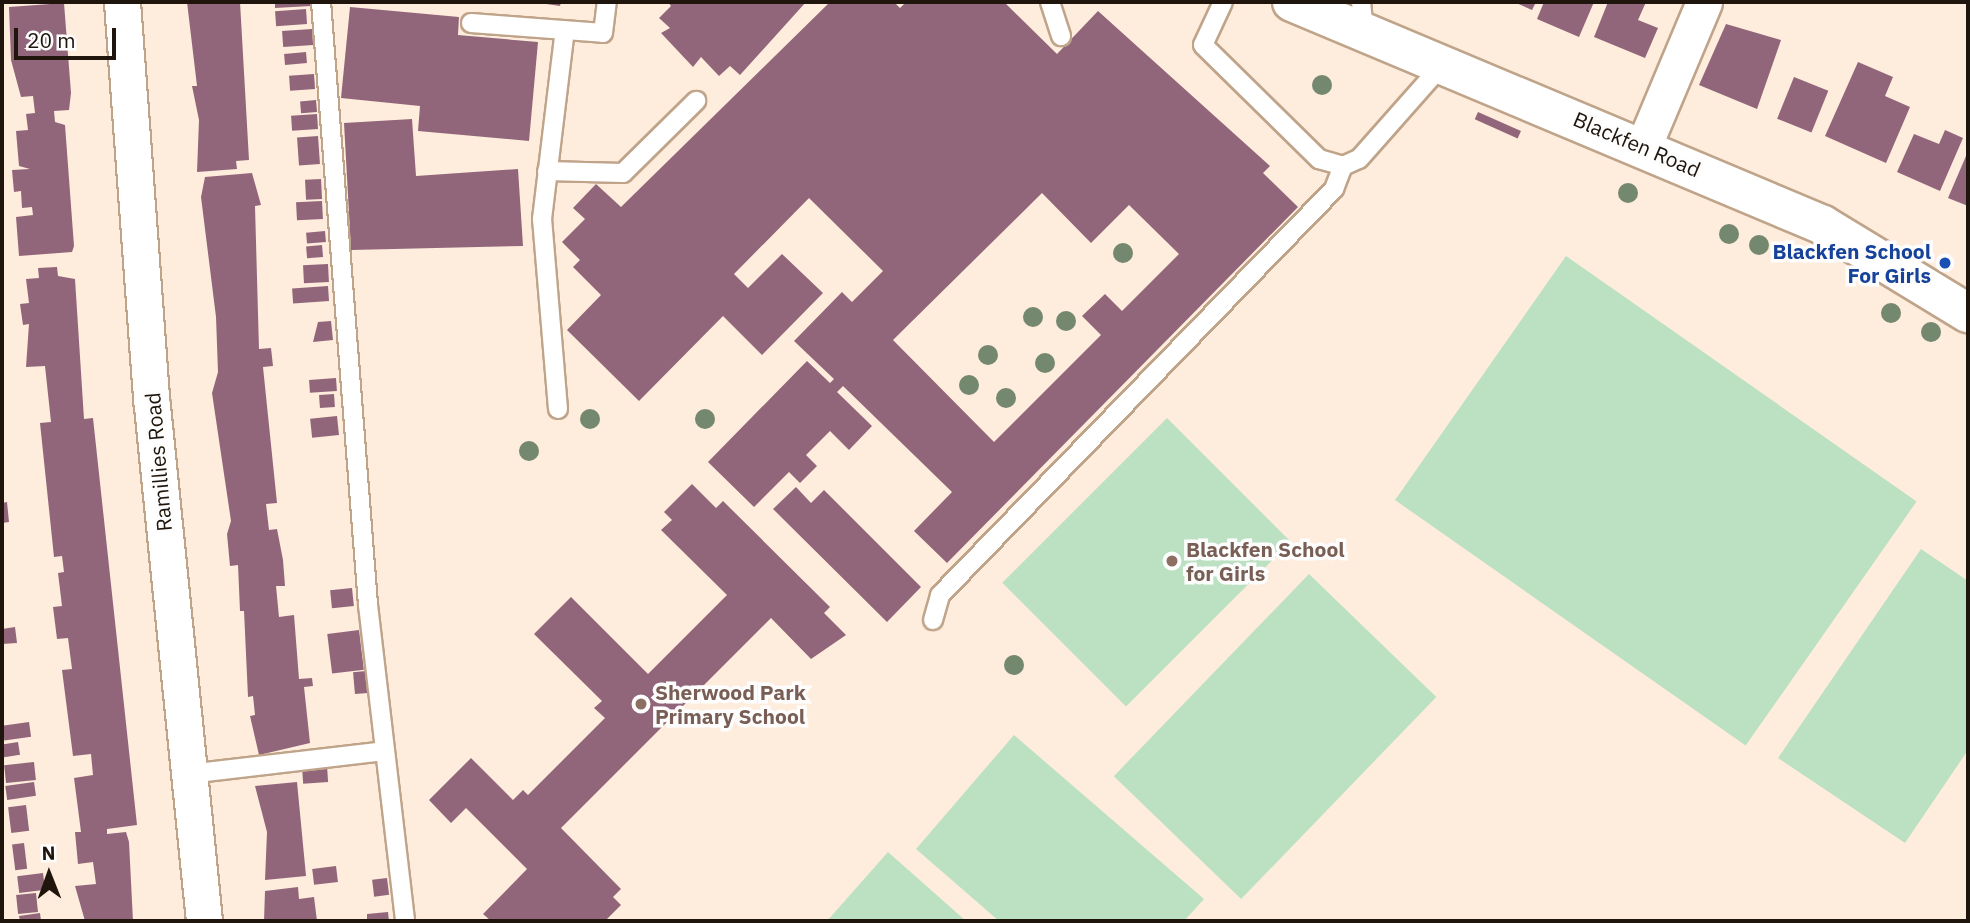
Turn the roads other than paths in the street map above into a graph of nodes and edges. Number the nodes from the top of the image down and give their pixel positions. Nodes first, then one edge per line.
1 (122, 2) edge
2 (321, 2) edge
3 (607, 2) edge
4 (1050, 2) edge
5 (1223, 2) edge
6 (1292, 2) edge
7 (1704, 2) edge
8 (1362, 17) edge
9 (471, 23) dead end
10 (565, 30) junction
11 (1061, 36) dead end
12 (1443, 64) junction
13 (696, 101) dead end
14 (1644, 145) junction
15 (1343, 166) junction
16 (547, 171) junction
17 (1968, 313) edge
18 (558, 409) dead end
19 (933, 620) dead end
20 (384, 751) junction
21 (189, 774) junction
22 (204, 921) edge
23 (405, 921) edge

1 - 21 street, Ramillies Road
2 - 20 lane
3 - 10 lane
4 - 11 lane
5 - 15 lane
6 - 8 main road, Blackfen Road
7 - 14 street
8 - 12 main road, Blackfen Road
9 - 10 lane
10 - 16 lane
12 - 14 main road, Blackfen Road
12 - 15 lane
13 - 16 lane
14 - 17 main road, Blackfen Road
15 - 19 lane
16 - 18 lane
20 - 21 lane
20 - 23 lane
21 - 22 street, Ramillies Road

